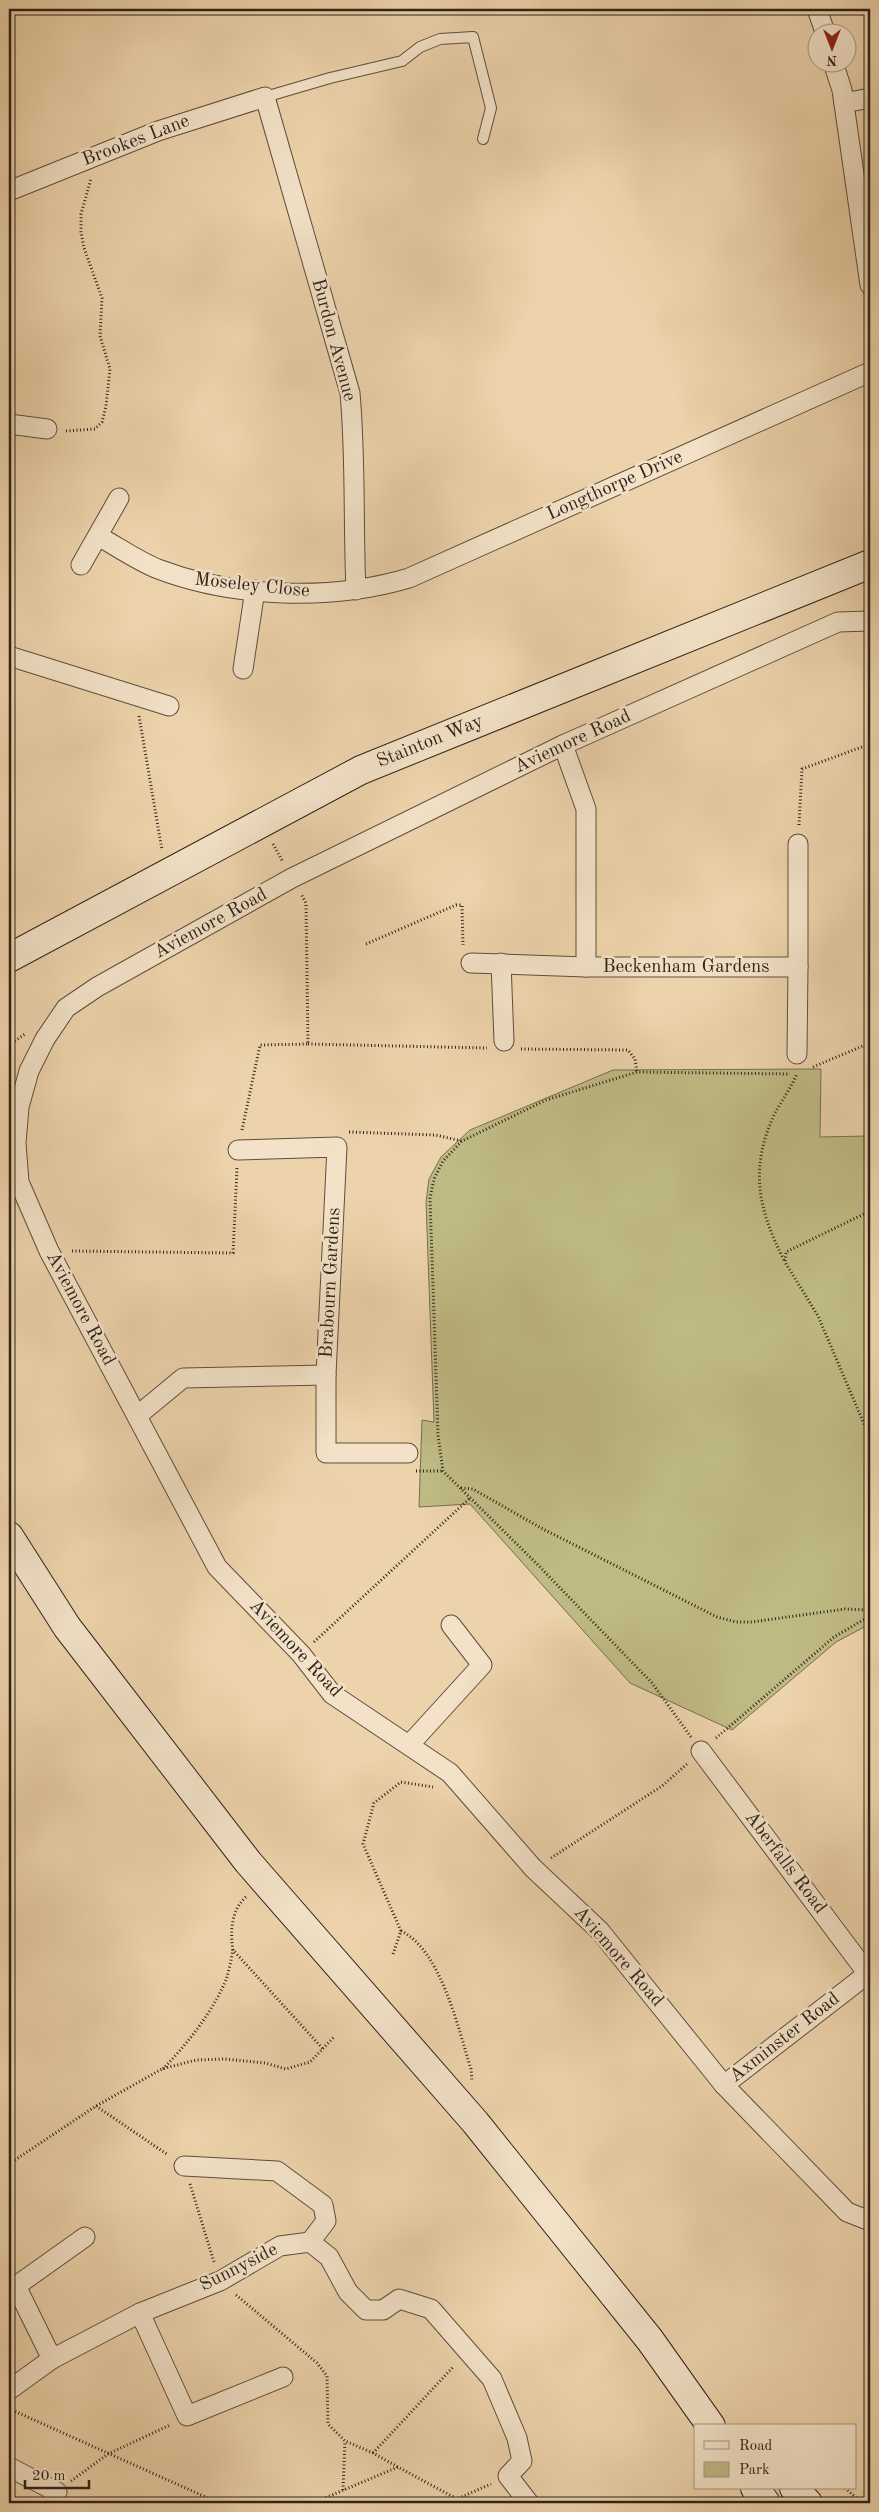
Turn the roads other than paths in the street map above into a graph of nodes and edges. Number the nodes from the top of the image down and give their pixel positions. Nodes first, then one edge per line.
1 (818, 9) edge
2 (821, 22) edge
3 (836, 72) edge
4 (265, 97) junction
5 (870, 98) edge
6 (844, 103) junction
7 (483, 139) dead end
8 (9, 191) edge
9 (870, 277) edge
10 (870, 372) edge
11 (9, 424) edge
12 (47, 429) road end
13 (119, 498) dead end
14 (98, 536) junction
15 (870, 564) edge
16 (81, 565) dead end
17 (255, 590) junction
18 (356, 590) junction
19 (870, 620) edge
20 (9, 656) edge
21 (243, 669) dead end
22 (169, 706) dead end
23 (563, 745) junction
24 (798, 844) road end
25 (9, 958) edge
26 (471, 963) road end
27 (501, 964) junction
28 (586, 967) junction
29 (798, 967) junction
30 (505, 1046) road end
31 (797, 1054) road end
32 (238, 1150) road end
33 (326, 1375) junction
34 (137, 1416) junction
35 (408, 1453) dead end
36 (9, 1536) edge
37 (451, 1625) dead end
38 (410, 1744) junction
39 (701, 1751) road end
40 (869, 1973) edge
41 (724, 2085) junction
42 (184, 2166) dead end
43 (870, 2221) edge
44 (85, 2237) dead end
45 (310, 2242) junction
46 (12, 2287) edge
47 (140, 2313) junction
48 (650, 2340) junction
49 (52, 2359) junction
50 (283, 2377) dead end
51 (9, 2390) edge
52 (710, 2424) edge
53 (731, 2424) edge
54 (9, 2467) edge
55 (756, 2490) edge
56 (796, 2490) edge
57 (54, 2498) edge
58 (529, 2503) edge
59 (766, 2503) edge
60 (808, 2503) edge

1 - 2 street
3 - 6 street
4 - 7 lane
4 - 8 street, Brookes Lane
4 - 18 street, Burdon Avenue
5 - 6 street
6 - 9 street
10 - 18 street, Longthorpe Drive
11 - 12 street
13 - 14 street
14 - 16 street
14 - 17 street, Moseley Close
15 - 25 main road, Stainton Way
17 - 18 street, Moseley Close
17 - 21 street
19 - 23 street, Aviemore Road
20 - 22 street
23 - 28 street, Beckenham Gardens
23 - 34 street, Aviemore Road
24 - 29 street, Beckenham Gardens
26 - 27 street
27 - 28 street
27 - 30 street
28 - 29 street, Beckenham Gardens
29 - 31 street
32 - 33 street, Brabourn Gardens
33 - 34 street, Brabourn Gardens
33 - 35 street
34 - 38 street, Aviemore Road
36 - 48 main road
37 - 38 street
38 - 41 street, Aviemore Road
39 - 40 street, Aberfalls Road
40 - 41 street, Axminster Road
41 - 43 street, Aviemore Road
42 - 45 street
44 - 46 street
45 - 47 street, Sunnyside
45 - 58 street
46 - 49 street
47 - 49 street, Sunnyside
47 - 50 street
48 - 52 main road
48 - 53 main road
49 - 51 street, Sunnyside
54 - 57 street
55 - 59 main road
56 - 60 main road

